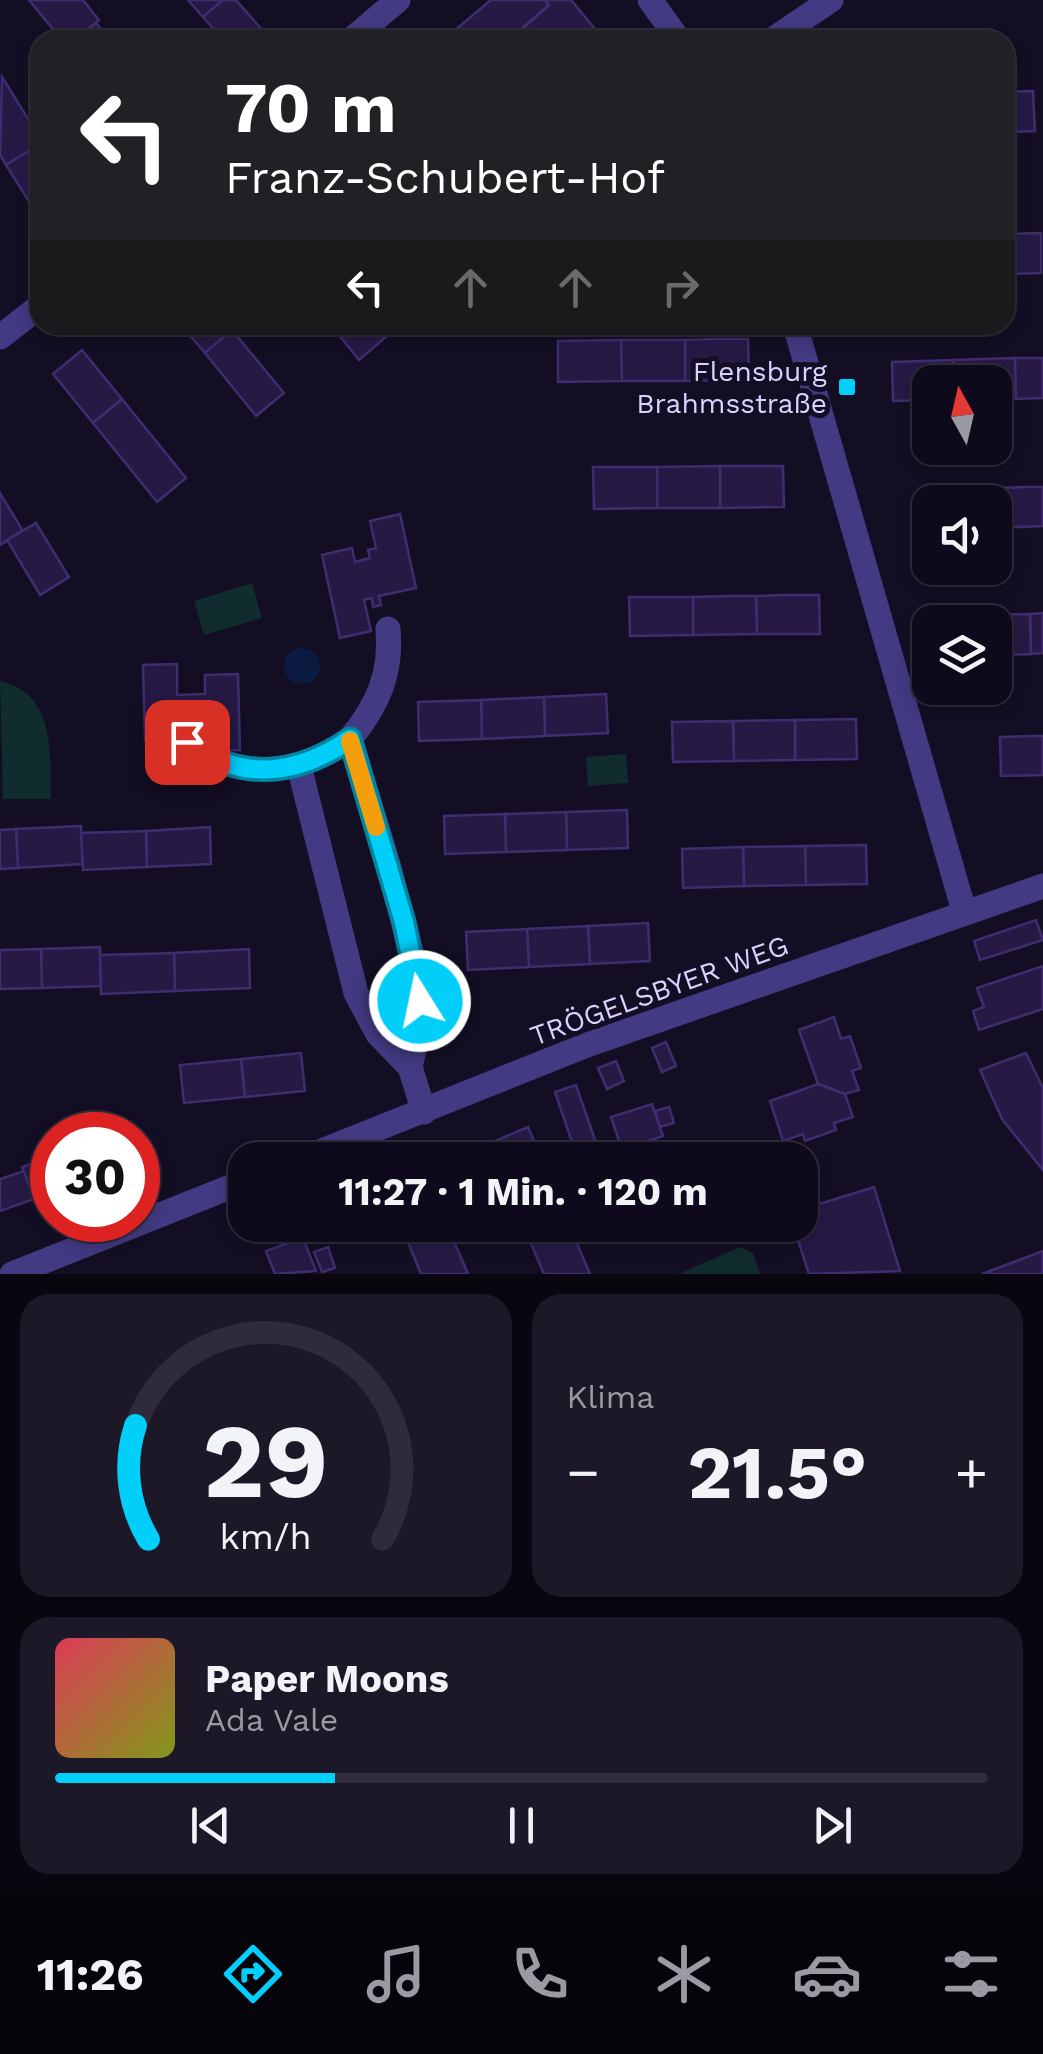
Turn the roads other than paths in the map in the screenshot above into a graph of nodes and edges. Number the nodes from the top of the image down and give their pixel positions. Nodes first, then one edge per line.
1 (398, 0) edge
2 (650, 0) edge
3 (830, 0) edge
4 (363, 30) edge
5 (672, 30) edge
6 (786, 30) edge
7 (30, 314) edge
8 (798, 335) edge
9 (0, 337) edge
10 (388, 629) dead end
11 (350, 739) junction
12 (187, 742) dead end
13 (299, 766) junction
14 (1043, 886) edge
15 (964, 911) junction
16 (410, 1066) junction
17 (424, 1112) junction
18 (346, 1142) edge
19 (228, 1188) edge
20 (12, 1274) edge

1 - 4 street
2 - 5 street
3 - 6 street
7 - 9 street
8 - 15 street
10 - 11 street
11 - 13 street
11 - 16 street
12 - 13 street
13 - 16 street
14 - 15 street, TRÖGELSBYER WEG
15 - 17 street, TRÖGELSBYER WEG
16 - 17 street
17 - 18 street, TRÖGELSBYER WEG
19 - 20 street

